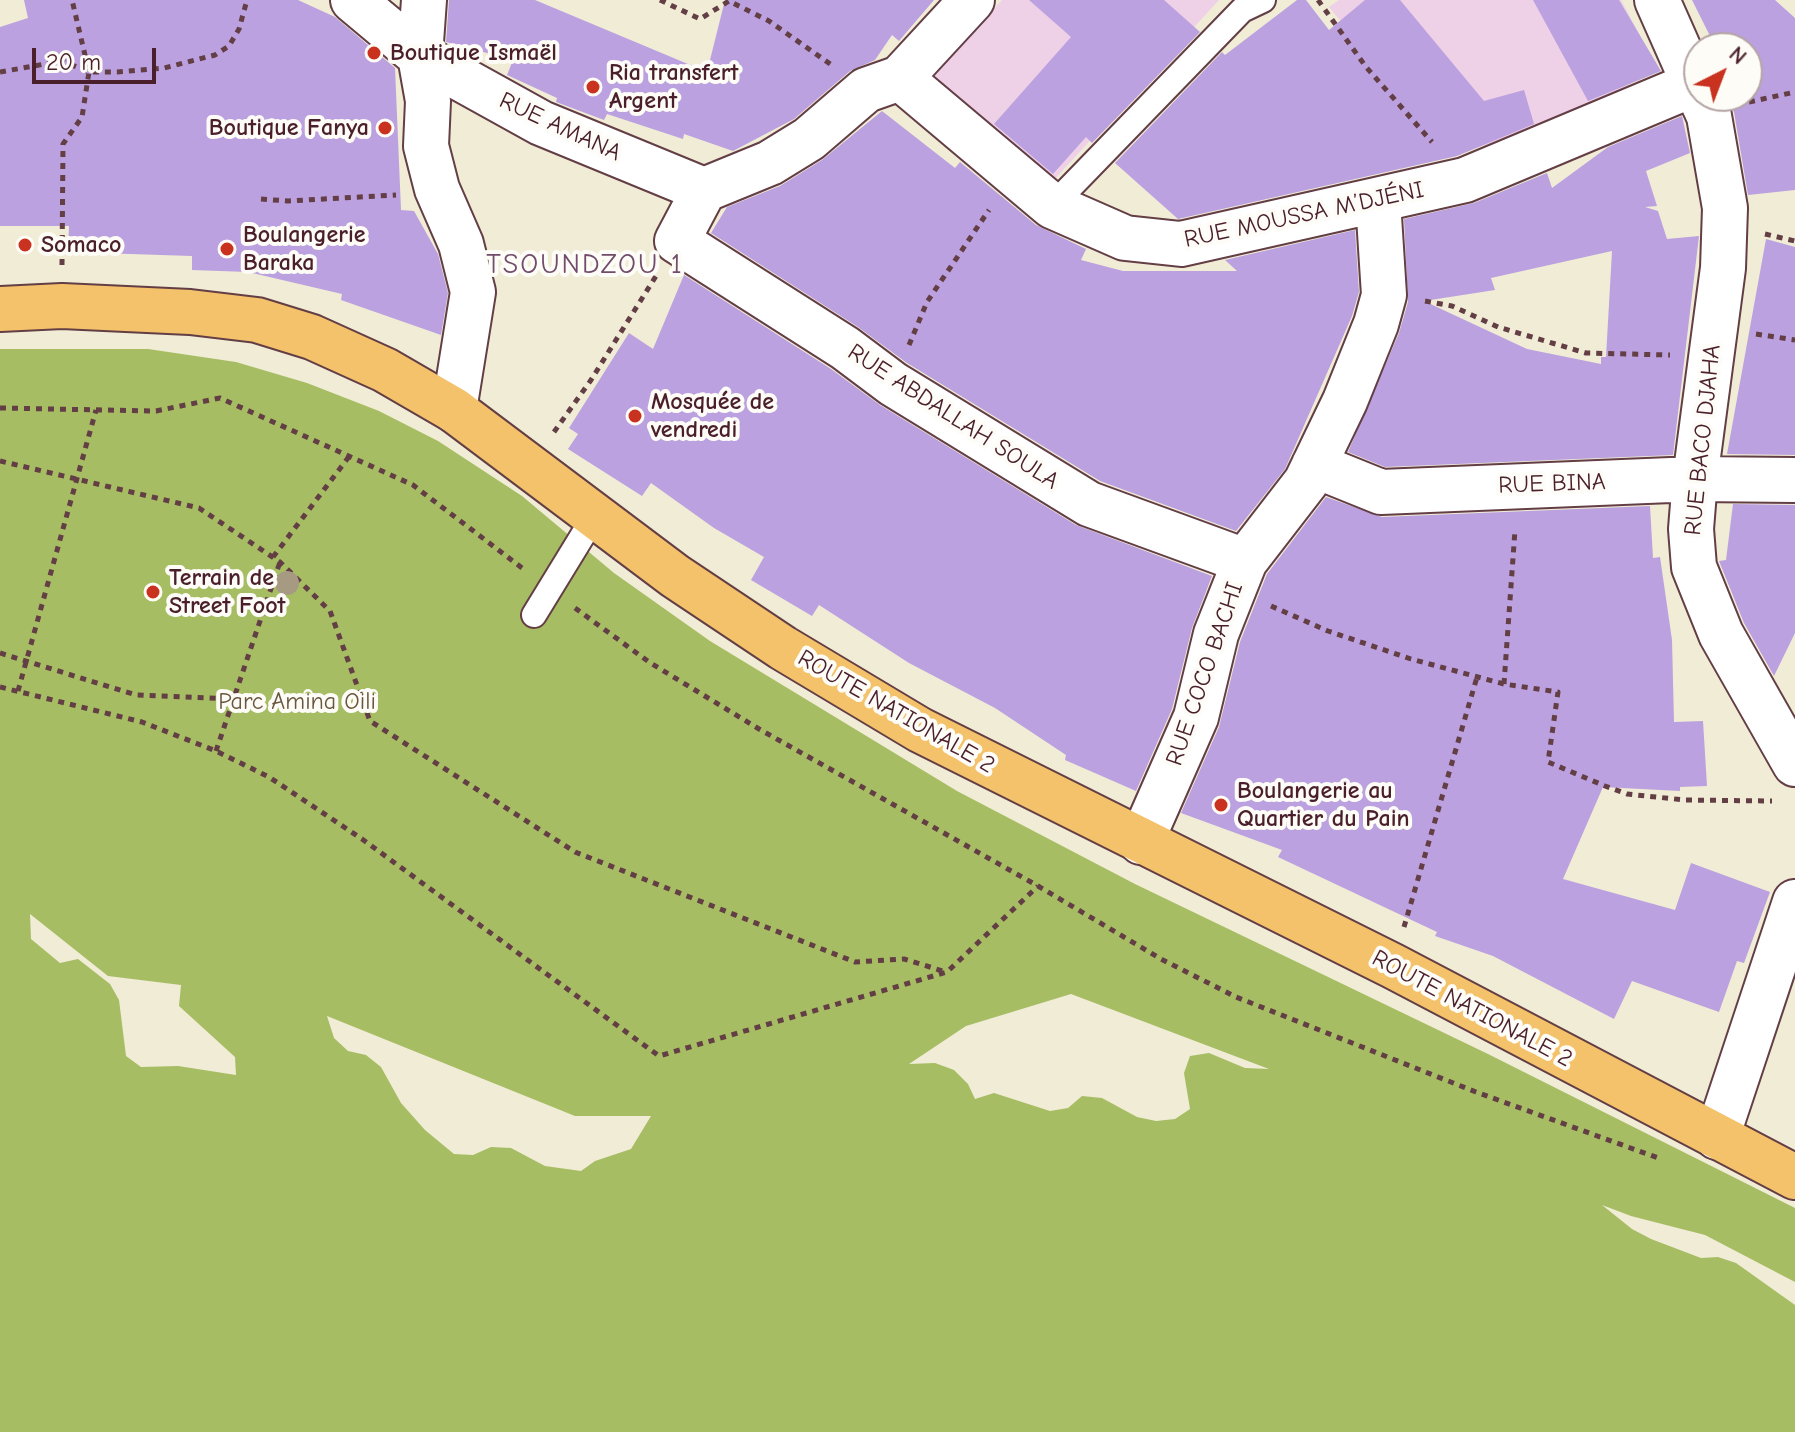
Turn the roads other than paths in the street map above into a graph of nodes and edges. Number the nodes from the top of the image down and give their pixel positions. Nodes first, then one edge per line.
1 (353, 0) edge
2 (424, 0) edge
3 (972, 0) edge
4 (1263, 0) edge
5 (1657, 0) edge
6 (420, 56) junction
7 (1683, 58) edge
8 (883, 84) junction
9 (1683, 98) edge
10 (1707, 112) edge
11 (704, 190) junction
12 (1378, 201) junction
13 (1052, 206) junction
14 (0, 309) edge
15 (454, 410) junction
16 (1314, 465) junction
17 (1695, 479) junction
18 (1795, 480) edge
19 (594, 517) junction
20 (1240, 575) junction
21 (534, 615) dead end
22 (1787, 782) edge
23 (1141, 842) junction
24 (1795, 902) edge
25 (1717, 1137) junction
26 (1795, 1177) edge

1 - 6 street, RUE AMANA
2 - 6 street
3 - 8 street
4 - 13 lane
5 - 7 street, RUE BACO DJAHA
6 - 11 street, RUE AMANA
6 - 15 street
8 - 11 street
8 - 13 street, RUE MOUSSA M’DJÉNI
9 - 12 street, RUE MOUSSA M’DJÉNI
10 - 17 street, RUE BACO DJAHA
11 - 20 street, RUE ABDALLAH SOULA
12 - 13 street, RUE MOUSSA M’DJÉNI
12 - 16 street, RUE COCO BACHI
14 - 15 main road, ROUTE NATIONALE 2
15 - 19 main road, ROUTE NATIONALE 2
16 - 17 street, RUE BINA
16 - 20 street, RUE COCO BACHI
17 - 18 street, RUE BINA
17 - 22 street, RUE BACO DJAHA
19 - 21 lane
19 - 23 main road, ROUTE NATIONALE 2
20 - 23 street, RUE COCO BACHI
23 - 25 main road, ROUTE NATIONALE 2
24 - 25 street
25 - 26 main road, ROUTE NATIONALE 2

